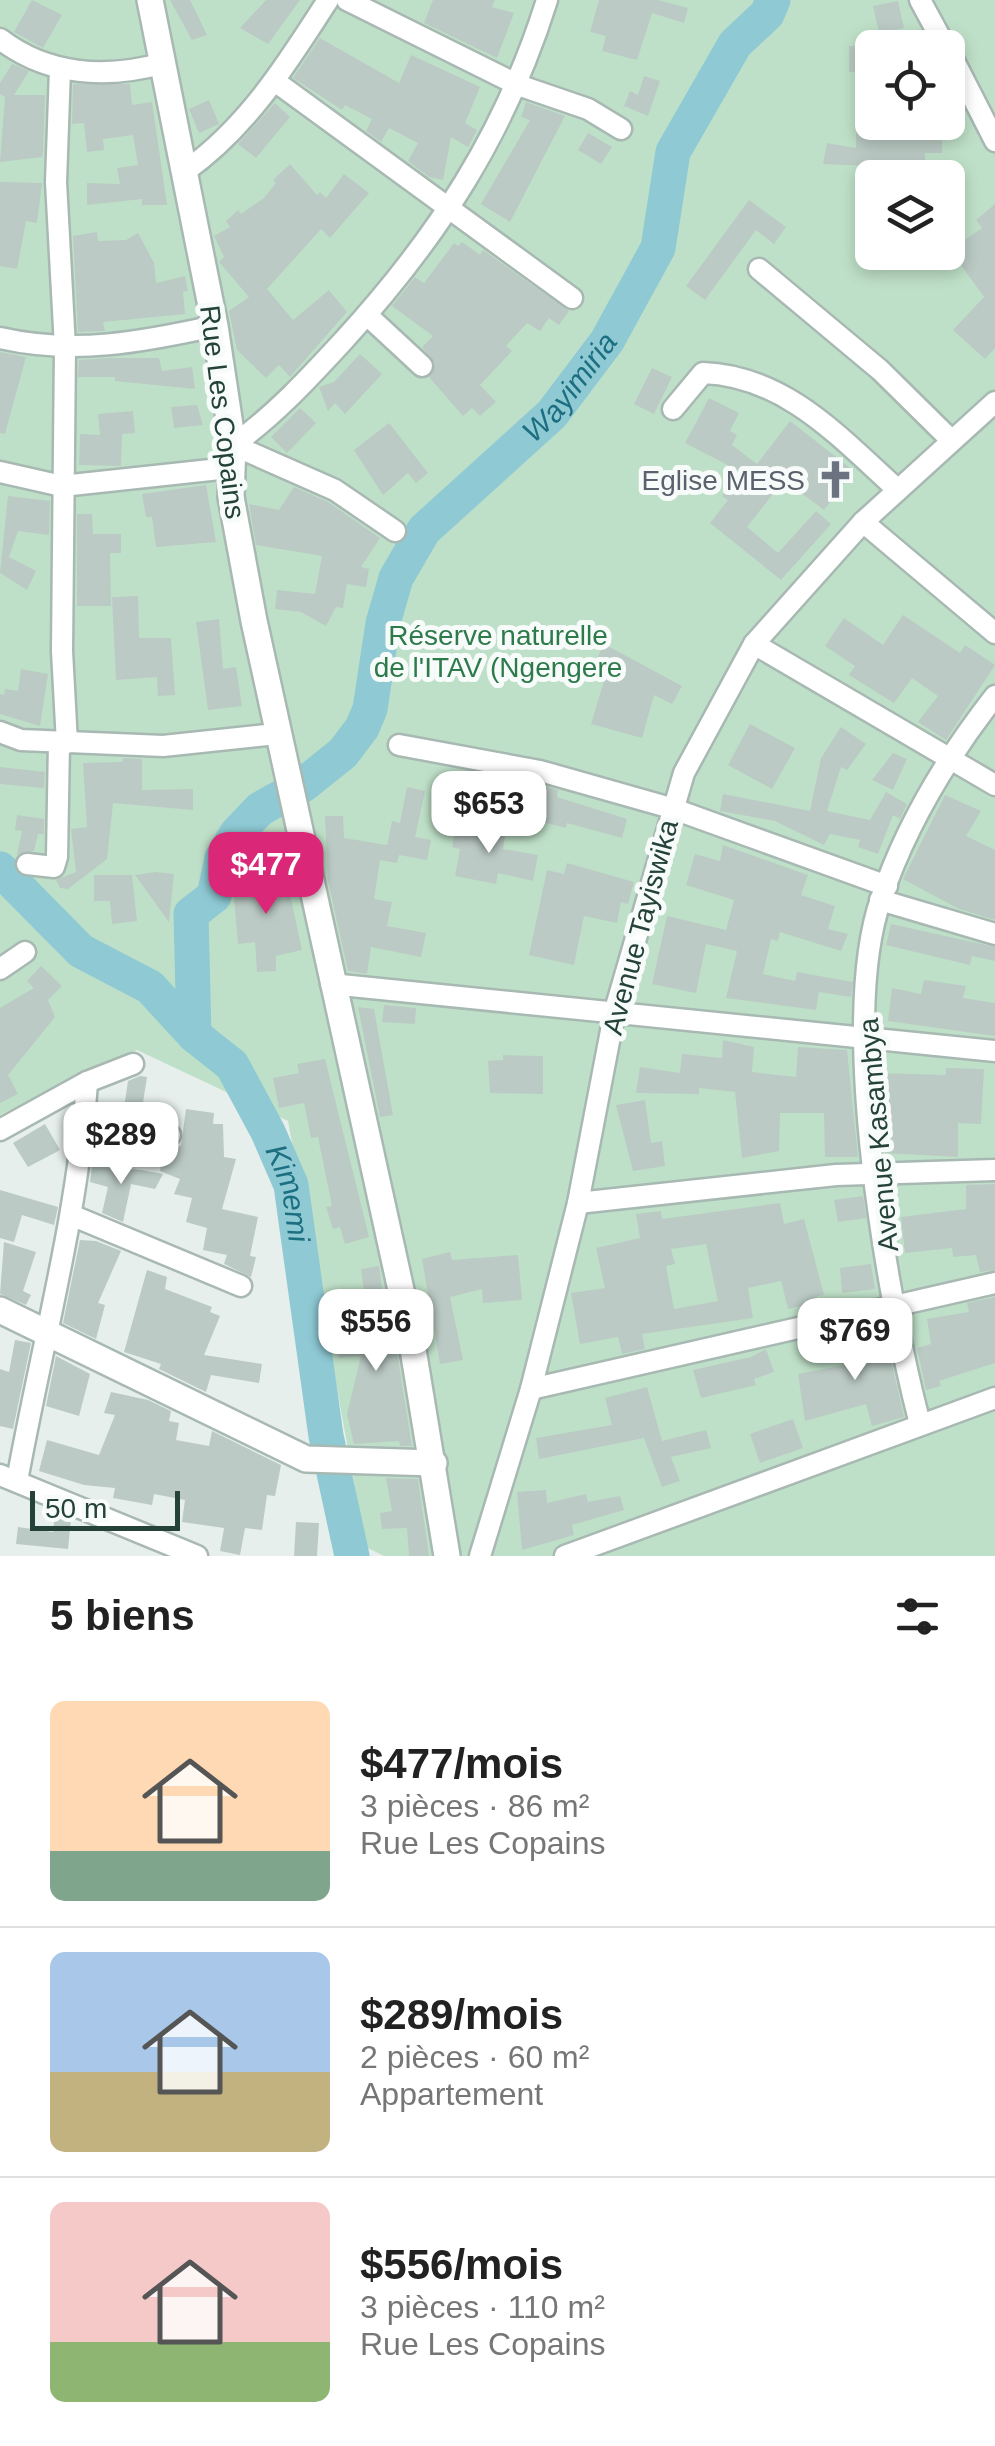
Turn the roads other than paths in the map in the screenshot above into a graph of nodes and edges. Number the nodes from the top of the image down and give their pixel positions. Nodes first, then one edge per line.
1 (150, 0) edge
2 (328, 0) edge
3 (347, 0) edge
4 (547, 0) edge
5 (920, 0) edge
6 (937, 30) edge
7 (7, 44) edge
8 (164, 63) junction
9 (0, 69) edge
10 (60, 69) junction
11 (276, 82) junction
12 (965, 83) edge
13 (518, 85) junction
14 (621, 129) dead end
15 (995, 141) edge
16 (184, 172) junction
17 (452, 210) junction
18 (759, 269) dead end
19 (572, 298) dead end
20 (368, 314) junction
21 (215, 326) junction
22 (0, 338) edge
23 (65, 347) junction
24 (422, 366) dead end
25 (995, 402) edge
26 (673, 408) dead end
27 (951, 440) junction
28 (231, 457) junction
29 (0, 472) edge
30 (62, 486) junction
31 (898, 490) junction
32 (863, 522) junction
33 (396, 531) dead end
34 (995, 633) edge
35 (754, 644) junction
36 (995, 696) edge
37 (0, 732) edge
38 (276, 734) junction
39 (63, 742) junction
40 (399, 745) dead end
41 (947, 757) junction
42 (995, 785) edge
43 (671, 808) junction
44 (27, 864) dead end
45 (883, 894) junction
46 (995, 934) edge
47 (25, 952) dead end
48 (0, 969) edge
49 (331, 984) junction
50 (615, 1010) junction
51 (865, 1037) junction
52 (995, 1051) edge
53 (133, 1064) dead end
54 (87, 1082) junction
55 (0, 1130) edge
56 (170, 1135) dead end
57 (83, 1136) junction
58 (995, 1170) edge
59 (875, 1173) junction
60 (578, 1204) junction
61 (71, 1215) junction
62 (995, 1283) edge
63 (241, 1286) dead end
64 (895, 1307) junction
65 (0, 1310) edge
66 (44, 1332) junction
67 (531, 1389) junction
68 (995, 1398) edge
69 (920, 1424) junction
70 (434, 1463) junction
71 (8, 1478) edge
72 (197, 1556) edge
73 (448, 1556) edge
74 (480, 1556) edge
75 (566, 1556) edge

1 - 8 street, Rue Les Copains
2 - 11 street
3 - 13 street
4 - 13 street
5 - 6 street
7 - 9 street
7 - 10 street
8 - 10 street
8 - 16 street, Rue Les Copains
10 - 23 street
11 - 16 street
11 - 17 street
12 - 15 street
13 - 14 street
13 - 17 street
16 - 21 street, Rue Les Copains
17 - 19 street
17 - 20 street
18 - 27 street
20 - 24 street
20 - 28 street
21 - 23 street
21 - 28 street, Rue Les Copains
22 - 23 street
23 - 30 street
25 - 27 street, Avenue Tayiswika
26 - 31 street
27 - 31 street, Avenue Tayiswika
28 - 30 street
28 - 33 street
28 - 38 street, Rue Les Copains
29 - 30 street
30 - 39 street
31 - 32 street, Avenue Tayiswika
32 - 34 street
32 - 35 street, Avenue Tayiswika
35 - 41 street
35 - 43 street, Avenue Tayiswika
36 - 41 street, Avenue Kasambya
37 - 39 street
38 - 39 street
38 - 49 street, Rue Les Copains
39 - 44 street
40 - 43 street
41 - 42 street
41 - 45 street, Avenue Kasambya
43 - 45 street
43 - 50 street, Avenue Tayiswika
45 - 46 street
45 - 51 street, Avenue Kasambya
47 - 48 street
49 - 50 street
49 - 70 street
50 - 51 street
50 - 60 street, Avenue Tayiswika
51 - 52 street
51 - 59 street, Avenue Kasambya
53 - 54 street
54 - 55 street
54 - 57 street
56 - 57 street
57 - 61 street
58 - 59 street
59 - 60 street
59 - 64 street, Avenue Kasambya
60 - 67 street, Avenue Tayiswika
61 - 63 street
61 - 66 street
62 - 64 street
64 - 67 street
64 - 69 street, Avenue Kasambya
65 - 66 street
66 - 70 street
66 - 71 street
67 - 74 street, Avenue Tayiswika
68 - 69 street
69 - 75 street
70 - 73 street
71 - 72 street

